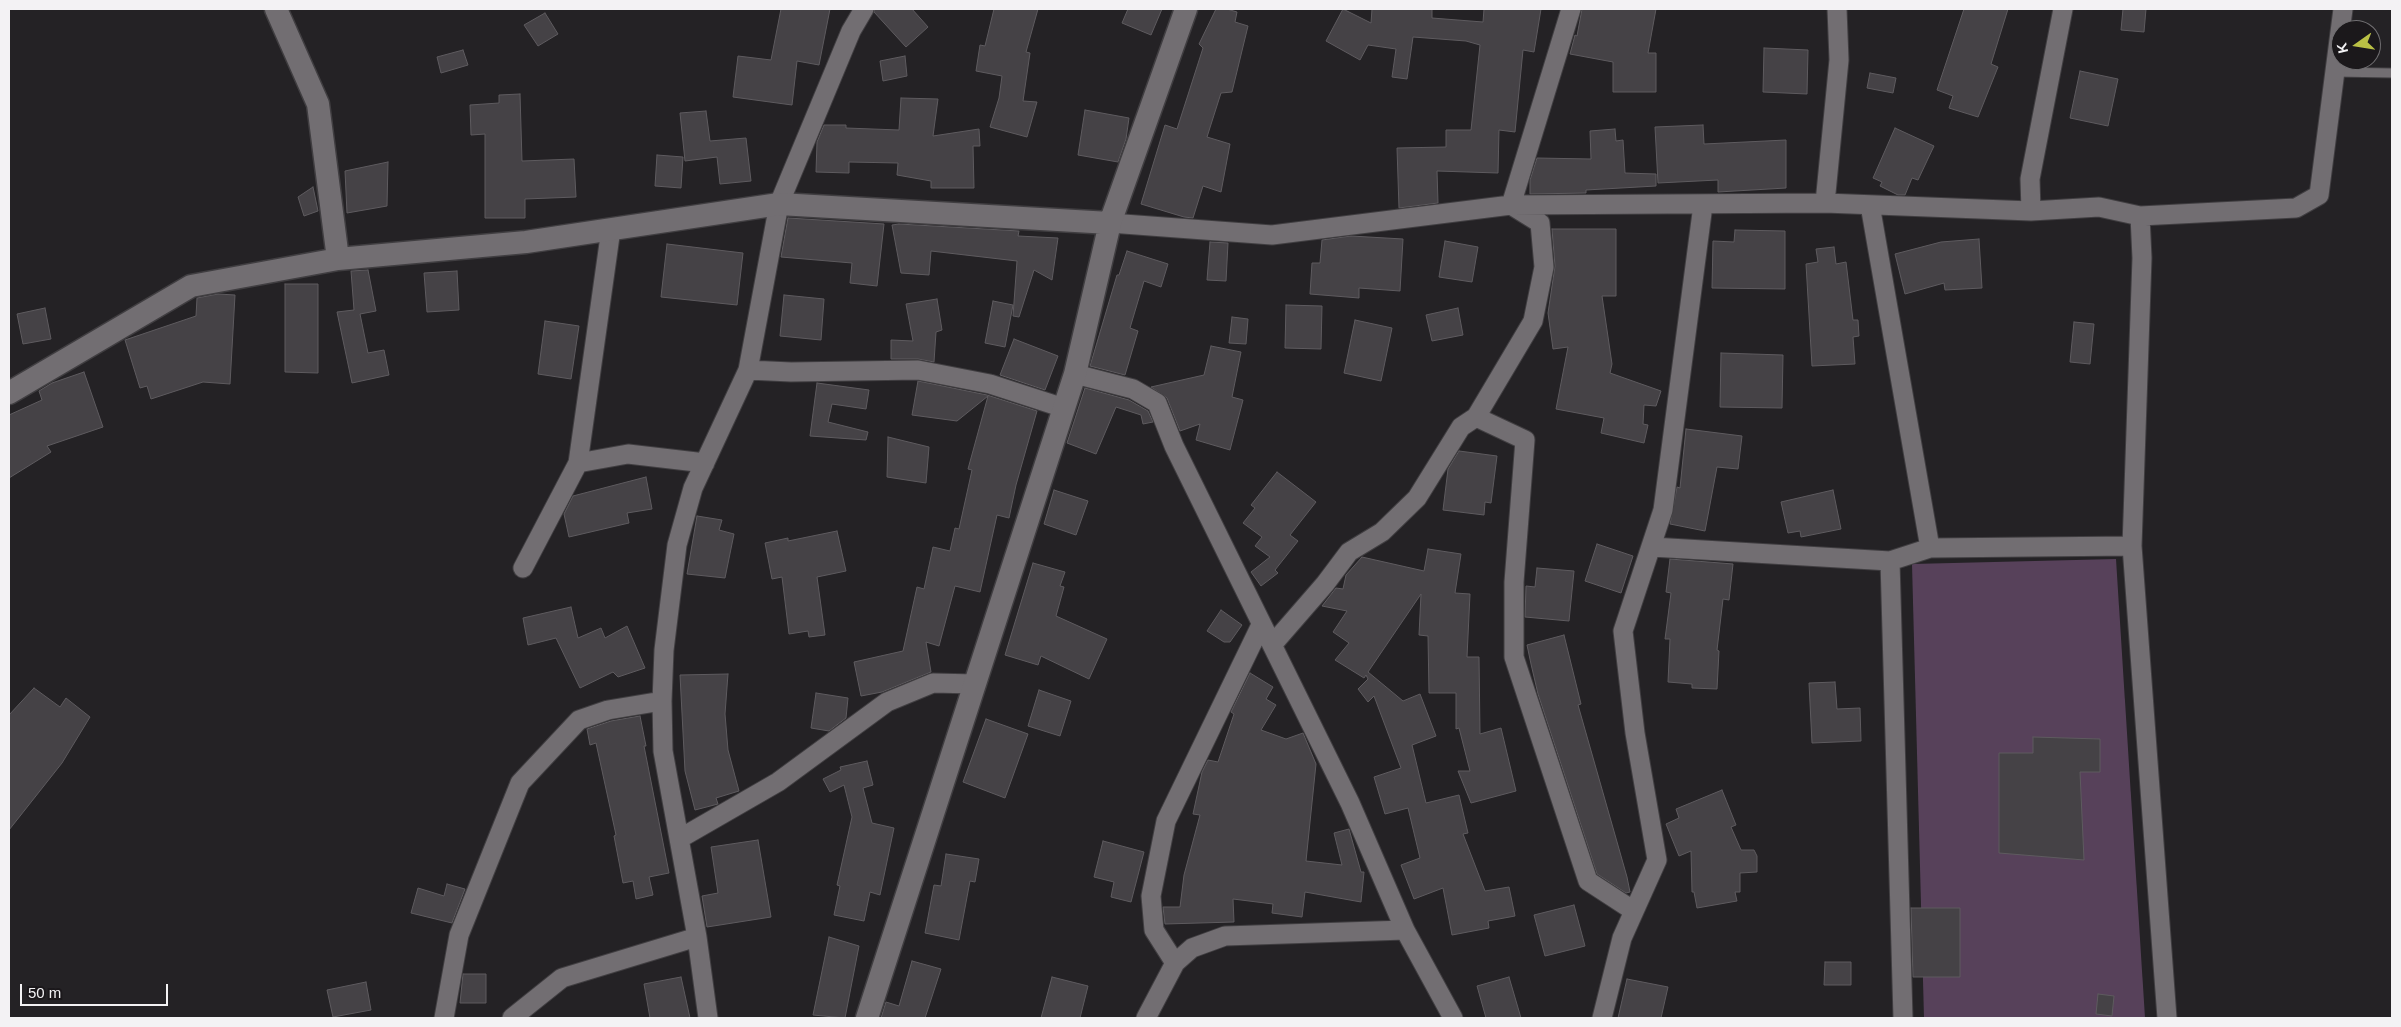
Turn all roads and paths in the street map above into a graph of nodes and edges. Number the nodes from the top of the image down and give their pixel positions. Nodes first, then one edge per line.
1 (276, 9) edge
2 (864, 9) edge
3 (1186, 9) edge
4 (1571, 9) edge
5 (1837, 9) edge
6 (2063, 9) edge
7 (2343, 9) edge
8 (2335, 72) junction
9 (2392, 73) edge
10 (1825, 203) junction
11 (779, 204) junction
12 (1510, 205) junction
13 (1703, 205) junction
14 (1870, 205) junction
15 (2031, 211) junction
16 (2140, 216) junction
17 (1110, 223) junction
18 (611, 229) junction
19 (338, 259) junction
20 (748, 370) junction
21 (1075, 374) junction
22 (9, 393) edge
23 (1064, 408) junction
24 (1476, 417) junction
25 (578, 463) junction
26 (705, 463) junction
27 (2132, 546) junction
28 (1652, 547) junction
29 (1930, 548) junction
30 (1890, 561) junction
31 (522, 568) dead end
32 (1261, 625) junction
33 (1272, 645) junction
34 (975, 684) junction
35 (662, 701) junction
36 (680, 839) junction
37 (1634, 912) junction
38 (1404, 930) junction
39 (697, 937) junction
40 (1175, 963) junction
41 (444, 1018) edge
42 (512, 1018) edge
43 (708, 1018) edge
44 (867, 1018) edge
45 (1146, 1018) edge
46 (1453, 1018) edge
47 (1602, 1018) edge
48 (1903, 1018) edge
49 (2167, 1018) edge

1 - 19 street
2 - 11 street
3 - 17 street
4 - 12 street
5 - 10 street
6 - 15 street
7 - 8 street
8 - 9 lane
8 - 16 street
10 - 13 street
10 - 14 street
11 - 17 street
11 - 18 street
11 - 20 street
12 - 13 street
12 - 17 street
12 - 24 street
13 - 28 street
14 - 15 street
14 - 29 street
15 - 16 street
16 - 27 street
17 - 21 street
18 - 19 street
18 - 25 street
19 - 22 street
20 - 23 street
20 - 26 street
21 - 23 street
21 - 32 street
23 - 34 street
24 - 33 street
24 - 37 street
25 - 26 street
25 - 31 street
26 - 35 street
27 - 29 street
27 - 49 street
28 - 30 street
28 - 37 street
29 - 30 street
30 - 48 street
32 - 33 street
32 - 40 street
33 - 38 street
34 - 36 street
34 - 44 street
35 - 36 street
35 - 41 street
36 - 39 street
37 - 47 street
38 - 40 street
38 - 46 street
39 - 42 street
39 - 43 street
40 - 45 street

